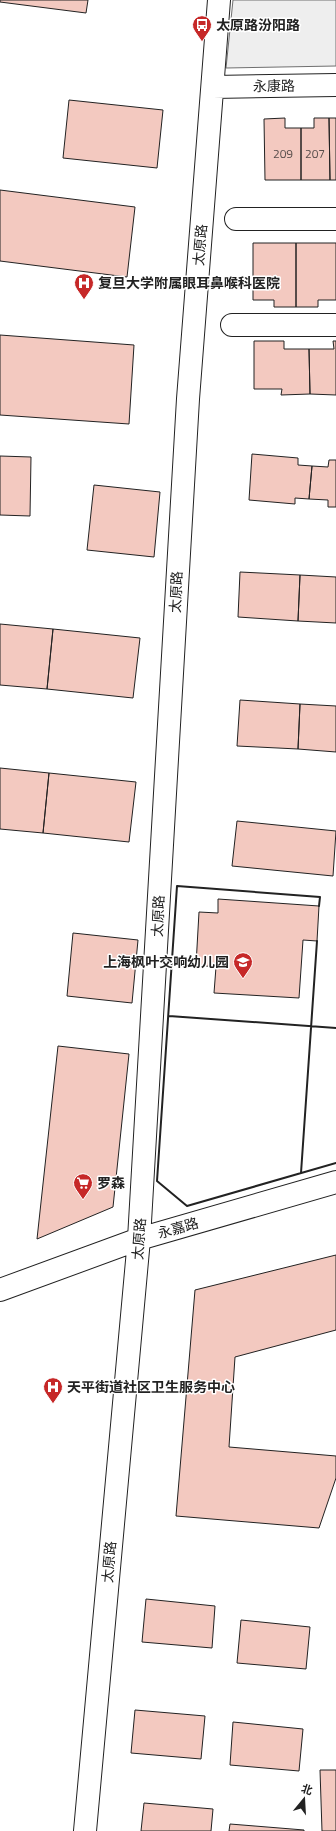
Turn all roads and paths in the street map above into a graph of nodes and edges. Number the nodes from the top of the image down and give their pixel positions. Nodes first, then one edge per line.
1 (219, 0) edge
2 (336, 85) edge
3 (213, 86) junction
4 (236, 219) dead end
5 (336, 219) edge
6 (232, 325) dead end
7 (336, 325) edge
8 (336, 1182) edge
9 (139, 1239) junction
10 (0, 1290) edge
11 (85, 1831) edge

1 - 3 street, 太原路
2 - 3 street, 永康路
3 - 9 street, 太原路
4 - 5 street
6 - 7 street
8 - 9 street, 永嘉路
9 - 10 street, 永嘉路
9 - 11 street, 太原路

